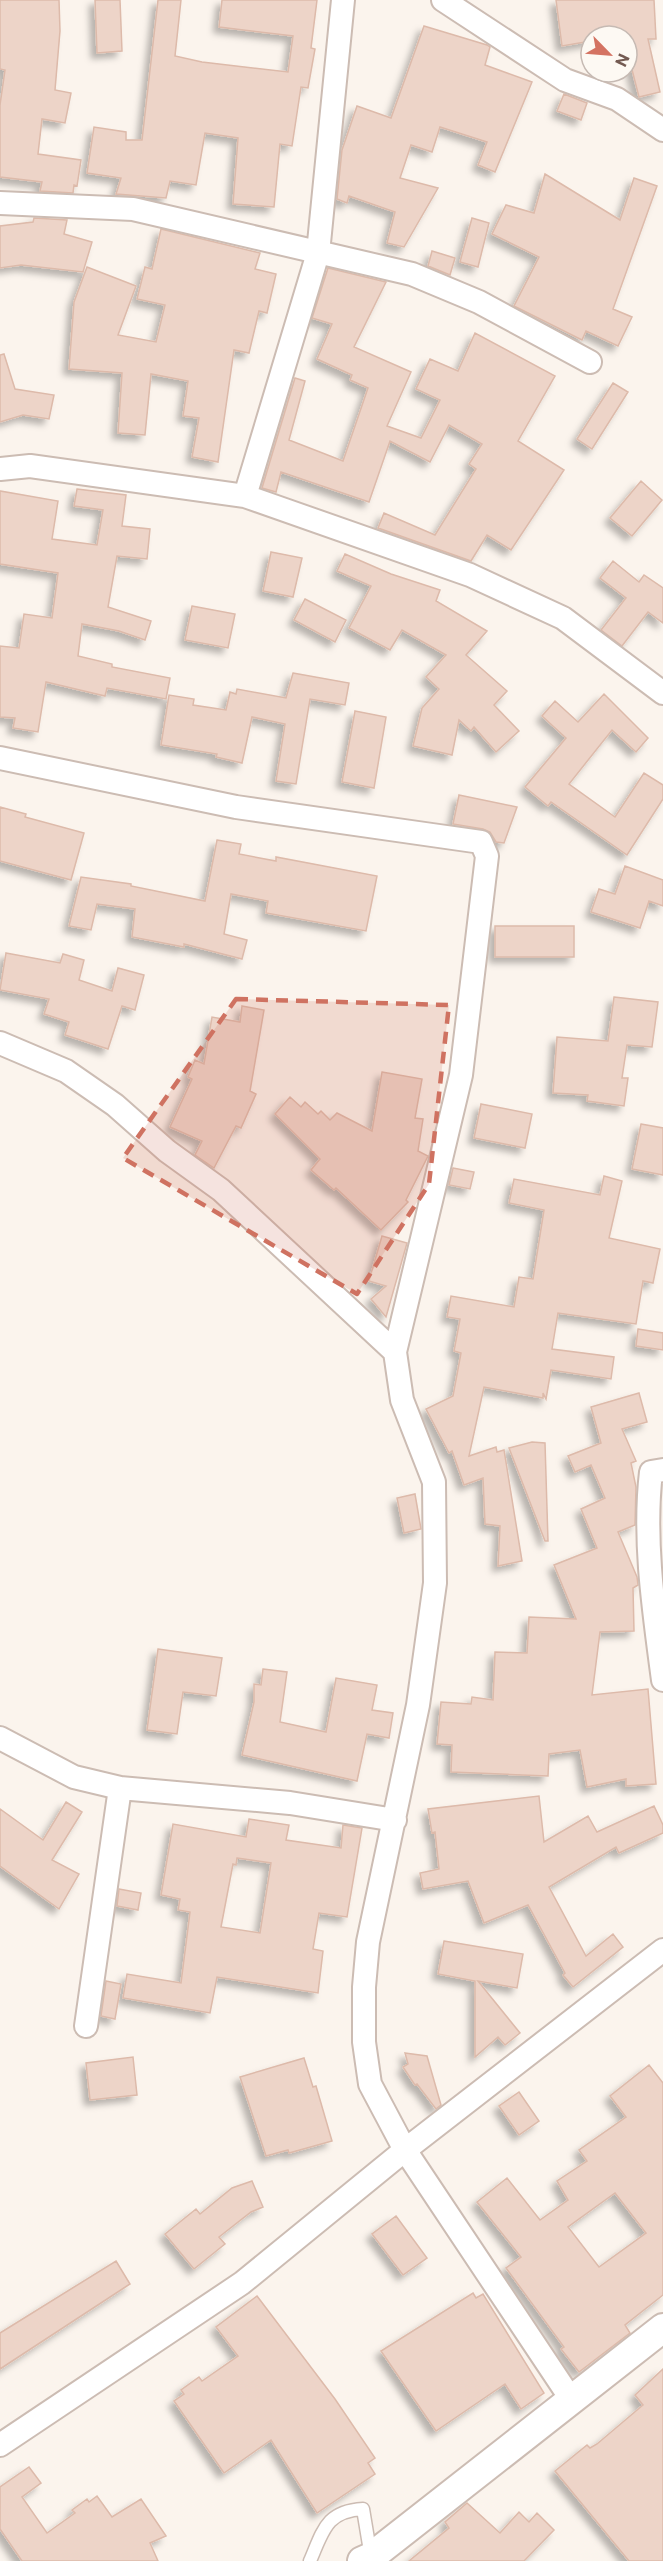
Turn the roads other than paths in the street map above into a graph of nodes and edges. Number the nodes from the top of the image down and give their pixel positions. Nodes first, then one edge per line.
1 (343, 0) edge
2 (443, 0) edge
3 (663, 130) edge
4 (0, 203) edge
5 (318, 253) junction
6 (590, 362) dead end
7 (0, 469) edge
8 (244, 496) junction
9 (663, 693) edge
10 (0, 758) edge
11 (0, 1043) edge
12 (395, 1352) junction
13 (663, 1470) edge
14 (663, 1680) edge
15 (0, 1738) edge
16 (120, 1788) junction
17 (395, 1820) junction
18 (663, 1950) edge
19 (86, 2026) dead end
20 (405, 2150) junction
21 (663, 2328) edge
22 (571, 2399) junction
23 (0, 2445) edge
24 (367, 2559) edge
25 (310, 2561) edge

1 - 5 street
2 - 3 street
4 - 5 street
5 - 6 street
5 - 8 street
7 - 8 street
8 - 9 street
10 - 12 street
11 - 12 street
12 - 17 street
13 - 14 street
15 - 16 street
16 - 17 street
16 - 19 street
17 - 20 street
18 - 20 street
20 - 22 street
20 - 23 street
21 - 22 street
22 - 24 street
24 - 25 lane

